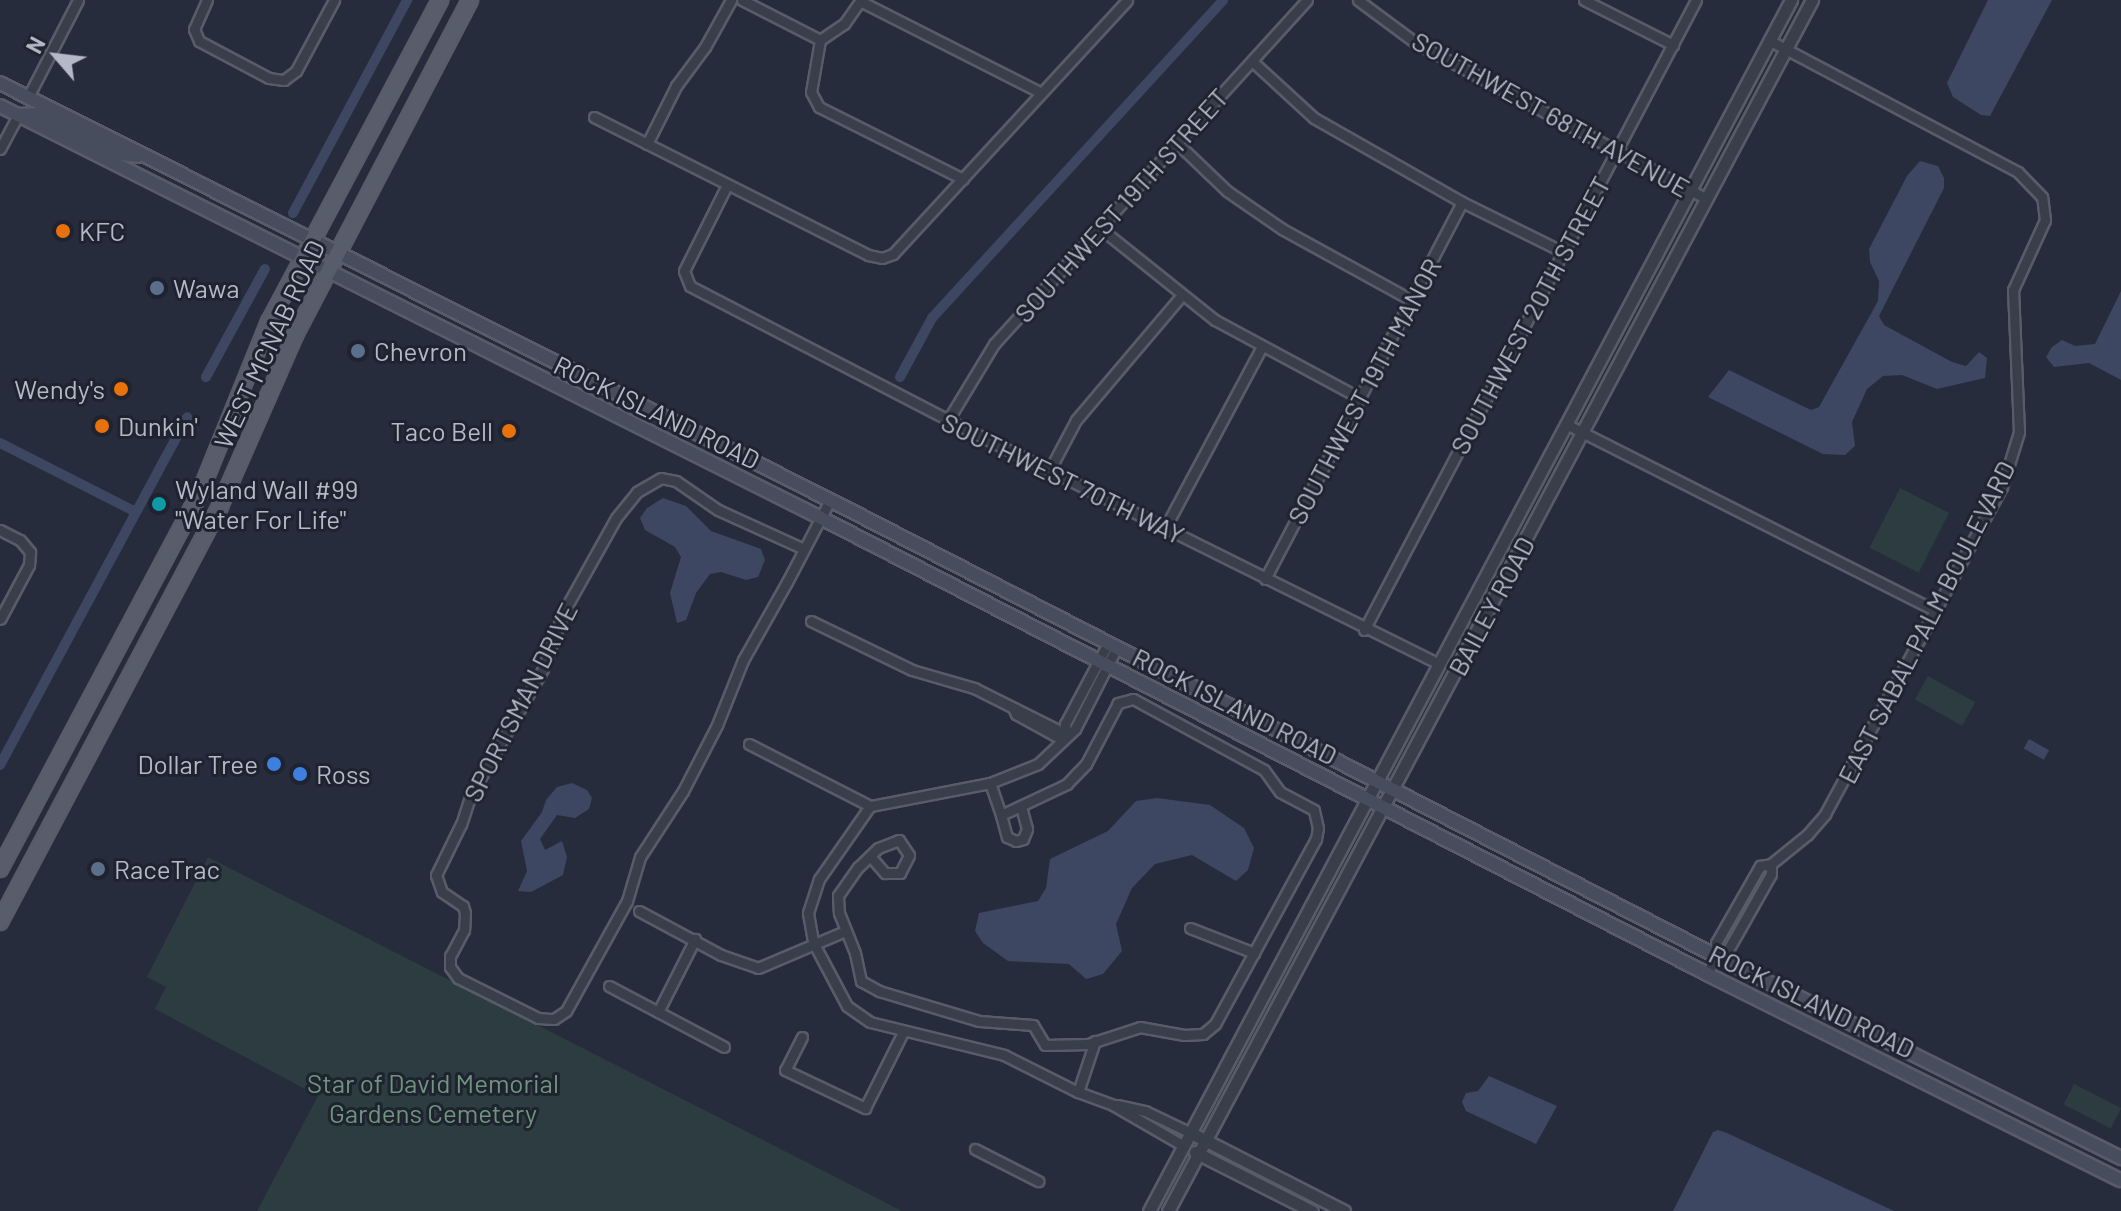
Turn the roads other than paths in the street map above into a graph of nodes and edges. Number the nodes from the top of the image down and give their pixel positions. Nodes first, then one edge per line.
1 (78, 0) edge
2 (207, 0) edge
3 (334, 0) edge
4 (440, 0) edge
5 (470, 0) edge
6 (731, 0) edge
7 (742, 0) edge
8 (860, 0) edge
9 (1127, 0) edge
10 (1307, 0) edge
11 (1358, 0) edge
12 (1584, 0) edge
13 (1696, 0) edge
14 (1791, 0) edge
15 (1812, 0) edge
16 (820, 40) junction
17 (1769, 40) junction
18 (1673, 45) junction
19 (1786, 49) junction
20 (1252, 61) junction
21 (0, 83) edge
22 (1041, 93) junction
23 (28, 97) junction
24 (0, 103) edge
25 (18, 115) junction
26 (594, 117) dead end
27 (1177, 143) junction
28 (647, 144) junction
29 (0, 149) edge
30 (1616, 151) junction
31 (145, 157) junction
32 (963, 179) junction
33 (727, 185) junction
34 (1690, 190) junction
35 (1707, 199) junction
36 (1462, 202) junction
37 (1100, 228) junction
38 (312, 242) junction
39 (1563, 252) junction
40 (337, 255) junction
41 (303, 259) junction
42 (328, 272) junction
43 (1181, 296) junction
44 (1411, 300) junction
45 (1262, 346) junction
46 (1360, 398) junction
47 (948, 420) junction
48 (1566, 424) junction
49 (1583, 433) junction
50 (1049, 471) junction
51 (830, 500) junction
52 (821, 518) junction
53 (1165, 528) junction
54 (0, 530) edge
55 (804, 549) junction
56 (1265, 579) junction
57 (1934, 610) junction
58 (0, 619) edge
59 (811, 621) dead end
60 (1364, 630) junction
61 (1112, 645) junction
62 (1103, 663) junction
63 (1439, 664) junction
64 (1064, 737) junction
65 (749, 744) dead end
66 (1376, 782) junction
67 (990, 783) junction
68 (1392, 791) junction
69 (1368, 798) junction
70 (870, 806) junction
71 (1383, 806) junction
72 (1021, 807) junction
73 (1001, 815) junction
74 (870, 856) dead end
75 (0, 869) edge
76 (639, 911) dead end
77 (0, 922) edge
78 (1190, 928) dead end
79 (845, 931) junction
80 (695, 939) junction
81 (813, 942) junction
82 (1254, 953) junction
83 (1716, 956) junction
84 (1707, 974) junction
85 (609, 986) dead end
86 (658, 1012) junction
87 (903, 1032) junction
88 (802, 1037) dead end
89 (1095, 1041) junction
90 (724, 1047) dead end
91 (1078, 1092) junction
92 (1113, 1105) junction
93 (1191, 1133) junction
94 (1205, 1141) junction
95 (1184, 1146) junction
96 (975, 1149) dead end
97 (1198, 1154) junction
98 (2121, 1158) edge
99 (2121, 1180) edge
100 (1038, 1181) dead end
101 (1149, 1211) edge
102 (1168, 1211) edge
103 (1312, 1211) edge
104 (1344, 1211) edge

1 - 23 street
2 - 3 street
4 - 38 main road, WEST MCNAB ROAD
5 - 40 main road, WEST MCNAB ROAD
6 - 28 street
7 - 16 street
8 - 16 street
8 - 22 street
9 - 22 street
10 - 20 street, SOUTHWEST 19TH STREET
11 - 30 street, SOUTHWEST 68TH AVENUE
12 - 18 street
13 - 18 street, SOUTHWEST 20TH STREET
14 - 17 street, BAILEY ROAD
15 - 19 street, BAILEY ROAD
16 - 32 street
17 - 19 street, EAST SABAL PALM BOULEVARD
17 - 34 street, BAILEY ROAD
18 - 30 street, SOUTHWEST 20TH STREET
19 - 35 street, BAILEY ROAD
19 - 57 street, EAST SABAL PALM BOULEVARD
20 - 27 street, SOUTHWEST 19TH STREET
20 - 36 street
21 - 23 main road
22 - 32 street
23 - 24 main road
23 - 31 main road
24 - 25 main road, ROCK ISLAND ROAD
25 - 29 street
25 - 31 main road
25 - 41 main road, ROCK ISLAND ROAD
26 - 28 street
27 - 37 street, SOUTHWEST 19TH STREET
27 - 44 street
28 - 33 street
30 - 34 street, SOUTHWEST 68TH AVENUE
30 - 39 street, SOUTHWEST 20TH STREET
31 - 38 main road, ROCK ISLAND ROAD
32 - 33 street
33 - 47 street, SOUTHWEST 70TH WAY
34 - 35 street, SOUTHWEST 68TH AVENUE
34 - 48 street, BAILEY ROAD
35 - 49 street, BAILEY ROAD
36 - 39 street
36 - 44 street, SOUTHWEST 19TH MANOR
37 - 43 street
37 - 47 street, SOUTHWEST 19TH STREET
38 - 40 main road, ROCK ISLAND ROAD
38 - 41 main road, WEST MCNAB ROAD
39 - 60 street, SOUTHWEST 20TH STREET
40 - 42 main road, WEST MCNAB ROAD
40 - 51 main road, ROCK ISLAND ROAD
41 - 42 main road, ROCK ISLAND ROAD
41 - 75 main road, WEST MCNAB ROAD
42 - 52 main road, ROCK ISLAND ROAD
42 - 77 main road, WEST MCNAB ROAD
43 - 45 street
43 - 50 street
44 - 46 street, SOUTHWEST 19TH MANOR
45 - 46 street
45 - 53 street
46 - 56 street, SOUTHWEST 19TH MANOR
47 - 50 street, SOUTHWEST 70TH WAY
48 - 49 street
48 - 63 street, BAILEY ROAD
49 - 57 street
49 - 68 street, BAILEY ROAD
50 - 53 street, SOUTHWEST 70TH WAY
51 - 52 street, SPORTSMAN DRIVE
51 - 61 main road, ROCK ISLAND ROAD
52 - 55 street, SPORTSMAN DRIVE
52 - 62 main road, ROCK ISLAND ROAD
53 - 56 street, SOUTHWEST 70TH WAY
54 - 58 street
55 - 55 street, SPORTSMAN DRIVE
56 - 60 street, SOUTHWEST 70TH WAY
57 - 83 street, EAST SABAL PALM BOULEVARD
59 - 64 street
60 - 63 street, SOUTHWEST 70TH WAY
61 - 62 street
61 - 66 main road, ROCK ISLAND ROAD
62 - 64 street
62 - 69 main road, ROCK ISLAND ROAD
63 - 66 street, BAILEY ROAD
64 - 67 street
65 - 70 street
66 - 68 main road, ROCK ISLAND ROAD
66 - 69 street, BAILEY ROAD
67 - 70 street
67 - 73 street
68 - 71 street, BAILEY ROAD
68 - 83 main road, ROCK ISLAND ROAD
69 - 71 main road, ROCK ISLAND ROAD
69 - 93 street, BAILEY ROAD
70 - 81 street
71 - 84 main road, ROCK ISLAND ROAD
71 - 94 street, BAILEY ROAD
72 - 73 street
72 - 73 street
72 - 82 street
74 - 79 street
76 - 80 street
78 - 82 street
79 - 81 street
79 - 89 street
80 - 81 street
80 - 86 street
81 - 87 street
82 - 89 street
83 - 84 street, EAST SABAL PALM BOULEVARD
83 - 98 main road, ROCK ISLAND ROAD
84 - 99 main road, ROCK ISLAND ROAD
85 - 86 street
86 - 90 street
87 - 88 street
87 - 91 street
89 - 91 street
91 - 92 street
92 - 93 street
92 - 95 street
93 - 94 street
93 - 95 street, BAILEY ROAD
94 - 97 street, BAILEY ROAD
94 - 104 street
95 - 97 street
95 - 101 street, BAILEY ROAD
96 - 100 street
97 - 102 street, BAILEY ROAD
97 - 103 street

